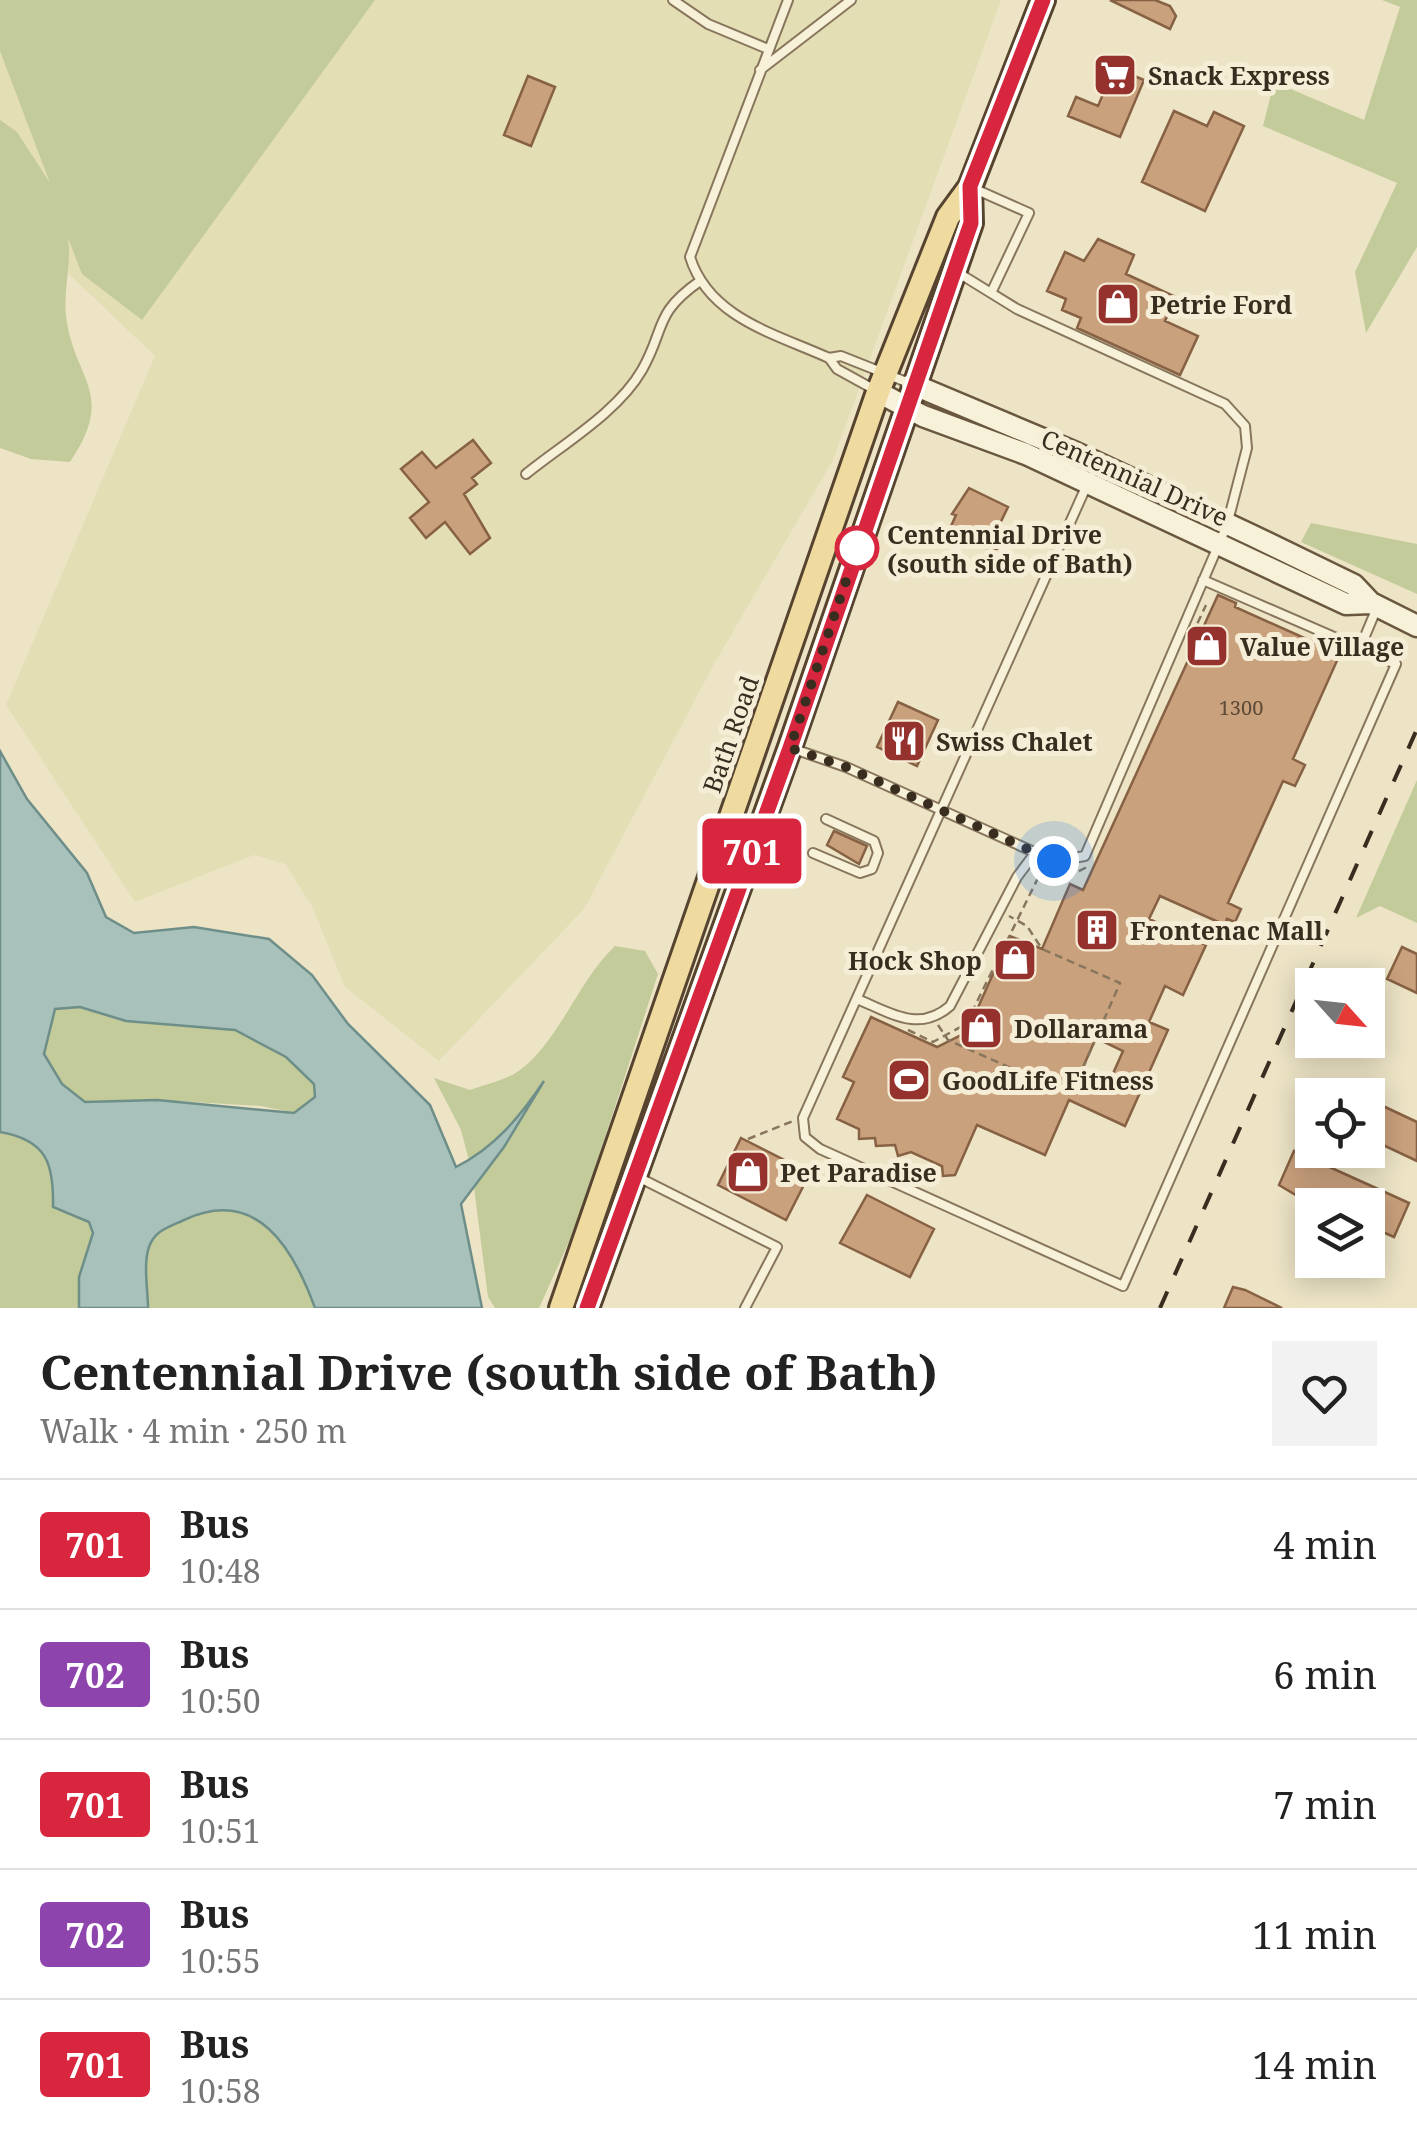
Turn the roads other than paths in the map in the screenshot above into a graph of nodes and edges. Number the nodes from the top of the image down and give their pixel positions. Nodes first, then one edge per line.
1 (673, 0) edge
2 (788, 0) edge
3 (851, 0) edge
4 (1043, 0) edge
5 (768, 48) junction
6 (760, 70) junction
7 (970, 186) junction
8 (952, 270) junction
9 (700, 282) junction
10 (992, 291) junction
11 (829, 358) junction
12 (882, 383) junction
13 (908, 396) junction
14 (526, 474) dead end
15 (1087, 482) junction
16 (1224, 534) junction
17 (1203, 580) junction
18 (1374, 605) junction
19 (1417, 626) edge
20 (1360, 648) junction
21 (790, 748) junction
22 (940, 810) junction
23 (826, 819) dead end
24 (813, 853) dead end
25 (1035, 853) junction
26 (858, 998) junction
27 (634, 1175) junction
28 (561, 1308) edge
29 (586, 1308) edge
30 (745, 1308) edge

1 - 5 lane
2 - 5 lane
3 - 6 lane
4 - 7 main road, Bath Road
5 - 6 lane
6 - 9 lane
7 - 8 main road, Bath Road
7 - 10 lane
7 - 12 main road, Bath Road
8 - 10 lane
8 - 13 main road, Bath Road
9 - 11 lane
9 - 14 lane
10 - 16 lane
11 - 12 lane
11 - 12 lane
12 - 13 main road, Centennial Drive
12 - 28 main road, Bath Road
13 - 15 main road, Centennial Drive
13 - 16 main road, Centennial Drive
13 - 21 main road, Bath Road
15 - 16 main road, Centennial Drive
15 - 22 lane
16 - 17 lane
16 - 18 main road, Centennial Drive
17 - 20 lane
17 - 25 lane
18 - 19 main road, Centennial Drive
18 - 20 lane
20 - 26 lane
21 - 22 lane
21 - 27 main road, Bath Road
22 - 25 lane
22 - 26 lane
23 - 24 lane
25 - 26 lane
27 - 29 main road, Bath Road
27 - 30 lane

